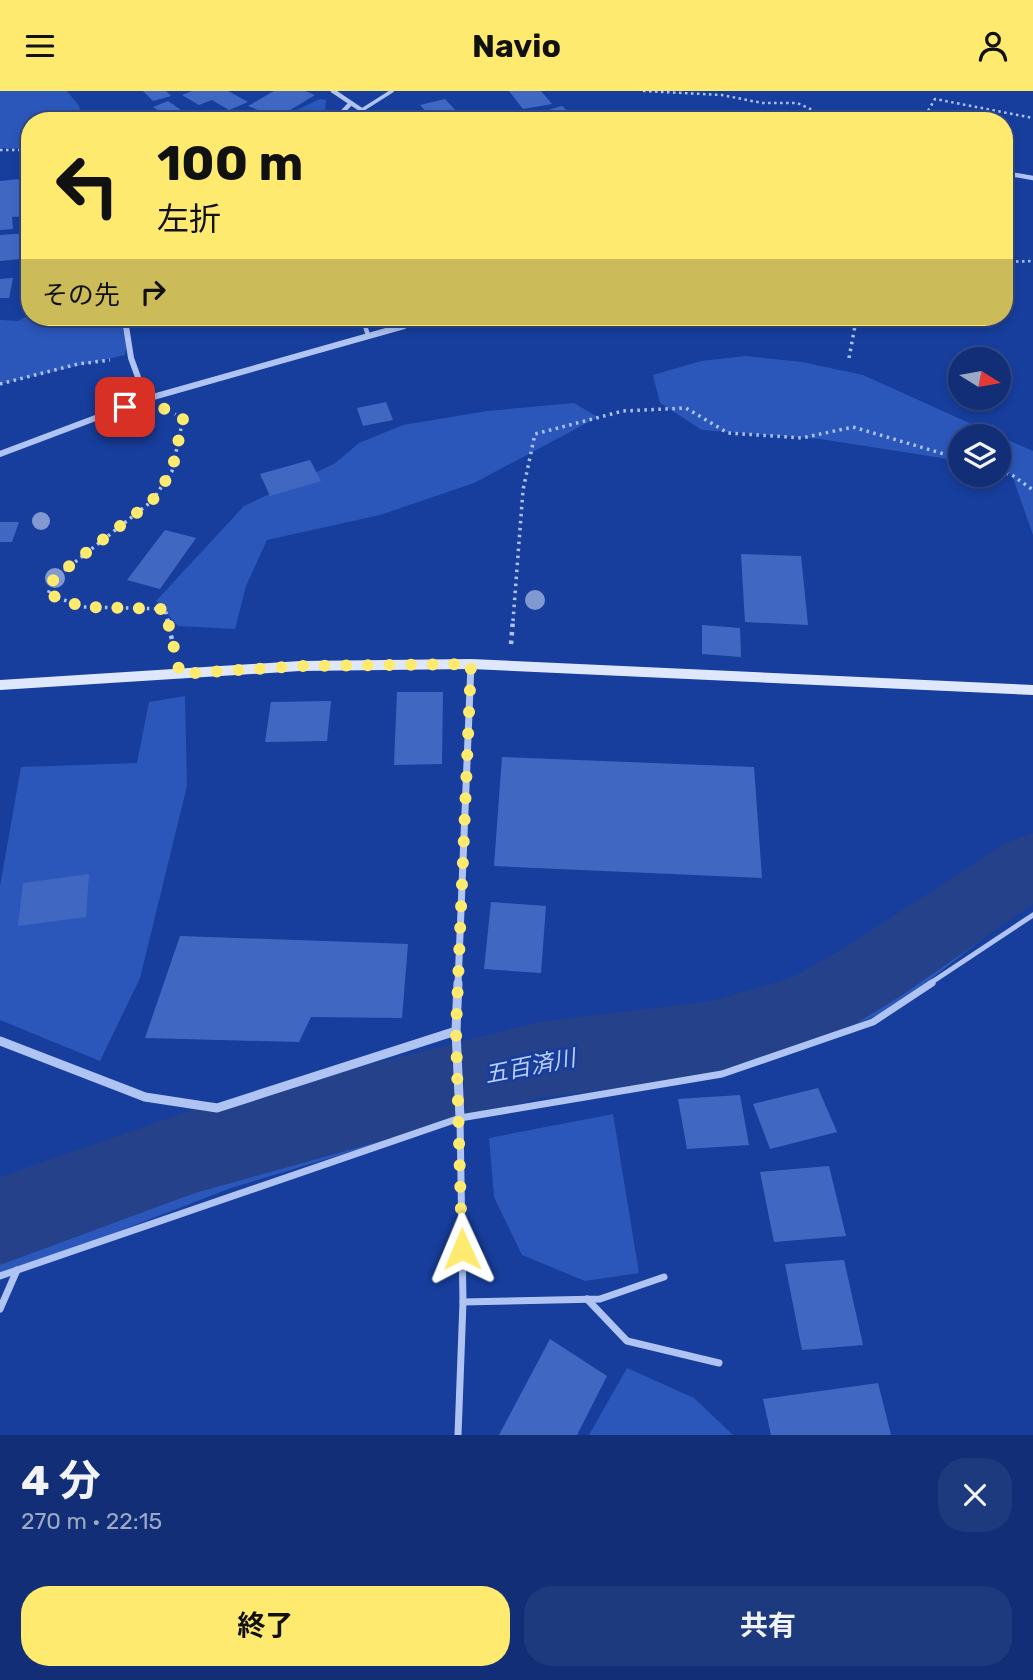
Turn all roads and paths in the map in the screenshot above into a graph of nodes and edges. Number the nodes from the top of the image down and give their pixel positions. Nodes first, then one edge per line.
1 (333, 91) edge
2 (392, 91) edge
3 (643, 91) edge
4 (350, 104) junction
5 (362, 110) junction
6 (342, 112) edge
7 (365, 112) edge
8 (816, 112) edge
9 (927, 112) edge
10 (1002, 112) edge
11 (1013, 114) edge
12 (1033, 118) edge
13 (0, 150) edge
14 (21, 150) edge
15 (1013, 175) edge
16 (1033, 178) edge
17 (1033, 261) edge
18 (1013, 262) edge
19 (126, 326) edge
20 (365, 326) edge
21 (402, 326) edge
22 (856, 326) edge
23 (368, 335) junction
24 (131, 358) junction
25 (849, 358) dead end
26 (0, 384) edge
27 (146, 399) junction
28 (0, 454) edge
29 (948, 455) edge
30 (1011, 475) edge
31 (1033, 489) edge
32 (471, 664) junction
33 (509, 666) junction
34 (180, 674) junction
35 (0, 685) edge
36 (1033, 690) edge
37 (1033, 915) edge
38 (456, 1031) junction
39 (0, 1041) edge
40 (460, 1118) junction
41 (17, 1270) junction
42 (0, 1276) edge
43 (664, 1277) dead end
44 (587, 1299) junction
45 (463, 1302) junction
46 (0, 1309) edge
47 (719, 1363) dead end
48 (458, 1435) edge

1 - 4 street
2 - 5 lane
3 - 8 path
4 - 5 street
4 - 6 street
5 - 7 street
9 - 10 path
11 - 12 path
13 - 14 path
15 - 16 street
17 - 18 path
19 - 24 street
20 - 23 lane
21 - 23 street
22 - 25 path
23 - 27 street
24 - 26 path
24 - 27 street
27 - 28 street
27 - 34 path
29 - 33 path
30 - 31 path
32 - 33 street
32 - 34 street
32 - 38 street
33 - 36 street
34 - 35 street
37 - 40 lane
38 - 39 street
38 - 40 street
40 - 41 lane
40 - 45 lane
41 - 42 lane
41 - 46 lane
43 - 44 lane
44 - 45 lane
44 - 47 lane
45 - 48 lane

